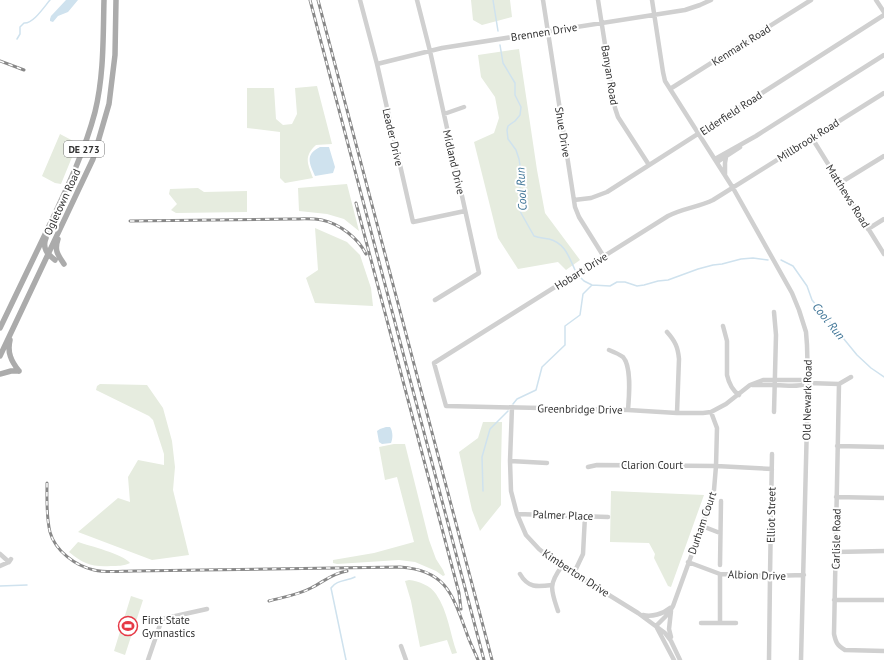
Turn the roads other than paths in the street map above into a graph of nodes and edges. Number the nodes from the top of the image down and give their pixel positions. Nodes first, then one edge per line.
1 (104, 0) edge
2 (116, 0) edge
3 (360, 0) edge
4 (417, 0) edge
5 (543, 0) edge
6 (598, 0) edge
7 (652, 0) edge
8 (711, 0) edge
9 (811, 0) edge
10 (876, 0) edge
11 (884, 14) edge
12 (654, 15) junction
13 (601, 23) junction
14 (548, 32) junction
15 (430, 51) junction
16 (884, 55) edge
17 (377, 64) junction
18 (670, 89) junction
19 (884, 93) edge
20 (464, 107) dead end
21 (444, 114) junction
22 (699, 134) junction
23 (756, 136) junction
24 (812, 138) junction
25 (884, 156) edge
26 (726, 157) junction
27 (716, 160) junction
28 (648, 165) junction
29 (725, 175) junction
30 (840, 183) junction
31 (733, 188) junction
32 (62, 199) junction
33 (574, 200) junction
34 (465, 210) junction
35 (884, 219) edge
36 (64, 222) junction
37 (868, 229) junction
38 (884, 254) edge
39 (48, 255) junction
40 (604, 257) junction
41 (55, 260) dead end
42 (64, 264) dead end
43 (435, 300) dead end
44 (774, 312) dead end
45 (723, 326) dead end
46 (0, 328) edge
47 (13, 328) junction
48 (667, 332) dead end
49 (609, 350) dead end
50 (0, 356) edge
51 (434, 363) joint
52 (0, 374) edge
53 (850, 377) dead end
54 (776, 382) junction
55 (808, 383) junction
56 (838, 384) junction
57 (739, 395) junction
58 (512, 408) junction
59 (628, 410) junction
60 (711, 412) junction
61 (774, 412) dead end
62 (677, 413) junction
63 (837, 446) junction
64 (884, 447) edge
65 (772, 454) dead end
66 (510, 461) junction
67 (547, 463) dead end
68 (716, 466) junction
69 (588, 467) dead end
70 (772, 469) junction
71 (836, 497) junction
72 (884, 498) edge
73 (721, 501) dead end
74 (517, 514) junction
75 (585, 516) junction
76 (608, 517) dead end
77 (702, 526) junction
78 (720, 533) junction
79 (884, 551) edge
80 (835, 552) junction
81 (0, 554) edge
82 (688, 562) junction
83 (720, 565) dead end
84 (0, 566) edge
85 (562, 566) junction
86 (574, 573) junction
87 (520, 574) dead end
88 (720, 574) junction
89 (804, 575) junction
90 (770, 576) junction
91 (552, 585) junction
92 (834, 600) junction
93 (884, 600) edge
94 (672, 606) junction
95 (207, 608) dead end
96 (558, 611) dead end
97 (640, 614) junction
98 (701, 623) dead end
99 (720, 623) junction
100 (736, 623) dead end
101 (656, 626) junction
102 (673, 644) junction
103 (401, 646) dead end
104 (884, 651) edge
105 (148, 660) edge
106 (406, 660) edge
107 (674, 660) edge
108 (680, 660) edge
109 (769, 660) edge
110 (802, 660) edge

1 - 32 main road, Ogletown Road / DE 273
2 - 36 main road, Ogletown Road / DE 273
3 - 17 street, Leader Drive
4 - 15 street, Midland Drive
5 - 14 street, Shue Drive
6 - 13 street, Banyan Road
7 - 12 street, Old Newark Road
8 - 12 street, Brennen Drive
9 - 18 street, Kenmark Road
10 - 11 street
11 - 22 street, Elderfield Road
12 - 13 street, Brennen Drive
12 - 18 street, Old Newark Road
13 - 14 street, Brennen Drive
13 - 28 street, Banyan Road
14 - 15 street, Brennen Drive
14 - 33 street, Shue Drive
15 - 17 street, Brennen Drive
15 - 21 street, Midland Drive
16 - 23 street
17 - 34 street, Leader Drive
18 - 22 street, Old Newark Road
19 - 24 street, Millbrook Road
20 - 21 street
21 - 34 street, Midland Drive
22 - 27 street, Old Newark Road
22 - 28 street, Elderfield Road
23 - 26 street
23 - 27 street
24 - 30 street, Matthews Road
24 - 31 street, Millbrook Road
25 - 30 street
26 - 27 street
26 - 29 street
27 - 29 street, Old Newark Road
28 - 33 street, Elderfield Road
29 - 31 street, Old Newark Road
30 - 37 street, Matthews Road
31 - 40 street, Hobart Drive
31 - 55 street, Old Newark Road
32 - 39 main road
32 - 46 main road, Ogletown Road / DE 273
33 - 40 street, Shue Drive
34 - 43 street, Midland Drive
35 - 37 street
36 - 39 main road, Ogletown Road / DE 273
36 - 42 main road
37 - 38 street, Matthews Road
39 - 41 main road
39 - 47 main road, Ogletown Road / DE 273
40 - 51 street, Hobart Drive
44 - 54 street
45 - 57 street
47 - 50 main road, Ogletown Road / DE 273
47 - 52 main road
48 - 62 street
49 - 59 street
51 - 58 street, Greenbridge Drive
53 - 56 street
54 - 55 street, Greenbridge Drive
54 - 57 street, Greenbridge Drive
54 - 61 street
55 - 56 street, Greenbridge Drive
55 - 89 street, Old Newark Road
56 - 63 street, Carlisle Road
57 - 60 street, Greenbridge Drive
58 - 59 street, Greenbridge Drive
58 - 66 street, Kimberton Drive
59 - 62 street, Greenbridge Drive
60 - 62 street, Greenbridge Drive
60 - 68 street, Durham Court
63 - 64 street
63 - 71 street, Carlisle Road
65 - 70 street, Elliot Street
66 - 67 street
66 - 74 street, Kimberton Drive
68 - 69 street, Clarion Court
68 - 70 street, Clarion Court
68 - 77 street, Durham Court
70 - 90 street, Elliot Street
71 - 72 street
71 - 80 street, Carlisle Road
73 - 78 street
74 - 75 street, Palmer Place
74 - 85 street, Kimberton Drive
75 - 76 street, Palmer Place
75 - 86 street
77 - 78 street
77 - 82 street, Durham Court
78 - 83 street
79 - 80 street
80 - 92 street, Carlisle Road
81 - 84 street
82 - 88 street, Albion Drive
82 - 94 street, Durham Court
85 - 86 street, Kimberton Drive
85 - 91 street
86 - 97 street, Kimberton Drive
87 - 91 street
88 - 90 street, Albion Drive
88 - 99 street
89 - 90 street, Albion Drive
89 - 110 street, Old Newark Road
90 - 109 street, Elliot Street
91 - 96 street
92 - 93 street
92 - 104 street, Carlisle Road
94 - 97 street
94 - 101 street, Durham Court
94 - 102 street
95 - 105 street
97 - 101 street, Kimberton Drive
98 - 99 street
99 - 100 street
101 - 102 street, Kimberton Drive
101 - 107 street, Kimberton Drive
102 - 108 street, Kimberton Drive
103 - 106 street

